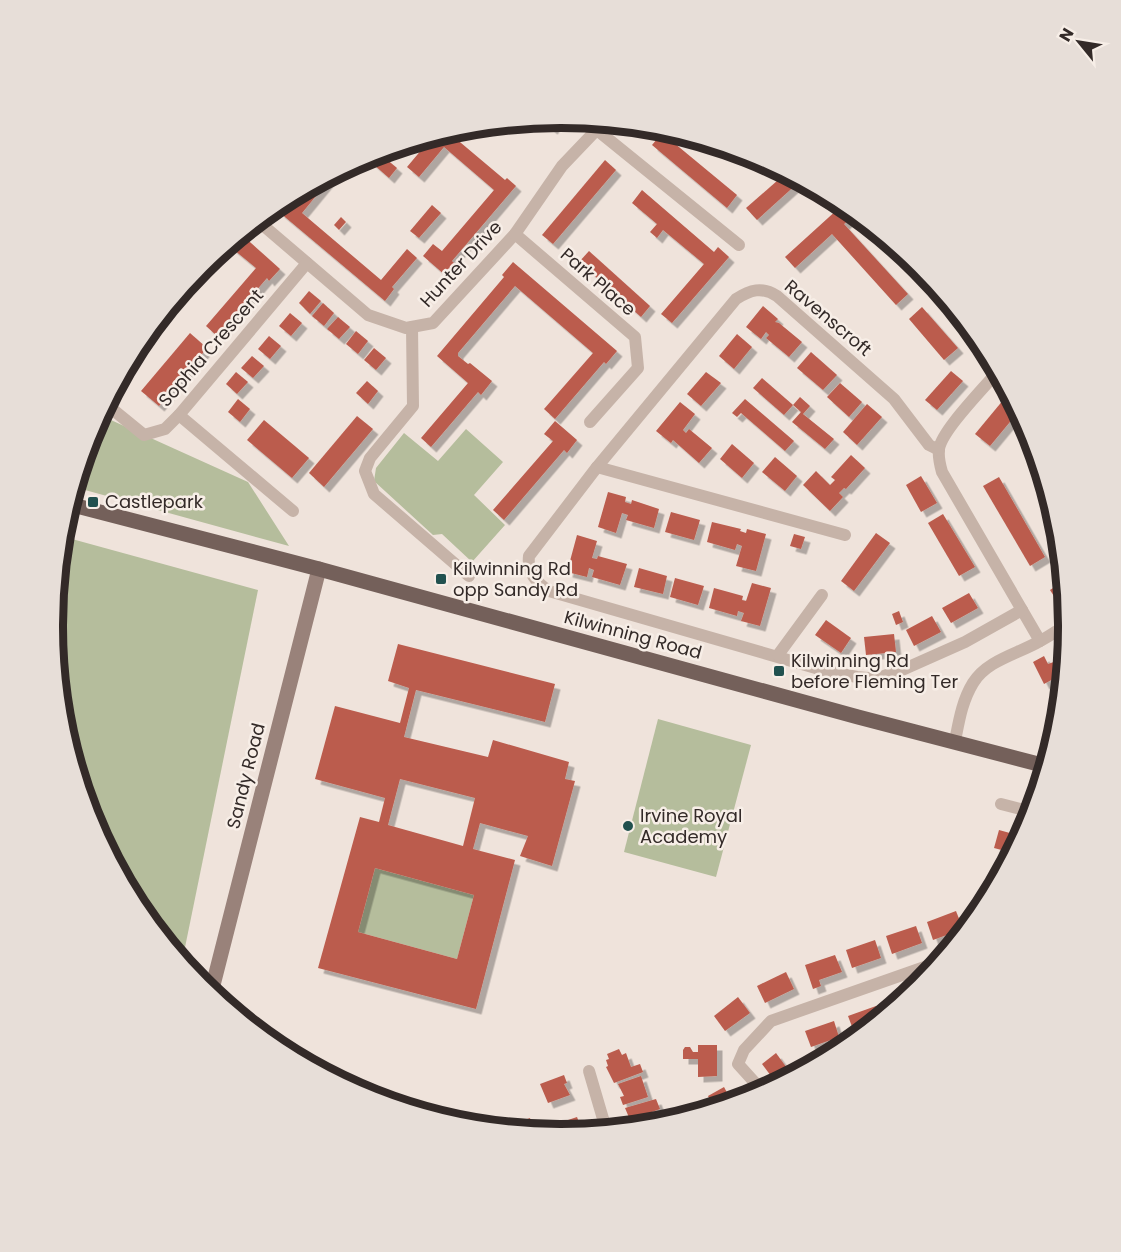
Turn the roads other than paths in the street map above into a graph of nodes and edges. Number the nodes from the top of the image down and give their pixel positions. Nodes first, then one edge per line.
1 (597, 130) edge
2 (607, 131) edge
3 (264, 226) edge
4 (515, 234) junction
5 (739, 245) dead end
6 (307, 263) junction
7 (412, 327) junction
8 (992, 378) edge
9 (113, 409) edge
10 (179, 415) junction
11 (590, 422) dead end
12 (939, 450) junction
13 (597, 467) junction
14 (78, 506) edge
15 (293, 512) dead end
16 (845, 536) dead end
17 (319, 569) junction
18 (469, 576) dead end
19 (822, 595) dead end
20 (1022, 610) junction
21 (1058, 630) edge
22 (1040, 641) junction
23 (778, 655) junction
24 (955, 741) junction
25 (1038, 764) edge
26 (1001, 804) dead end
27 (1023, 810) edge
28 (921, 968) edge
29 (214, 982) edge
30 (589, 1071) dead end
31 (756, 1084) edge
32 (603, 1121) edge

1 - 4 street, Hunter Drive
2 - 5 street
3 - 6 street, Hunter Drive
4 - 7 street, Hunter Drive
4 - 11 street, Park Place
6 - 7 street, Hunter Drive
6 - 10 street, Sophia Crescent
7 - 18 street
8 - 12 street
9 - 10 street, Sophia Crescent
10 - 15 street
12 - 13 street, Ravenscroft
12 - 20 street
13 - 16 street
13 - 23 street, Ravenscroft
14 - 17 main road, Kilwinning Road
17 - 24 main road, Kilwinning Road
17 - 29 main road, Sandy Road
19 - 23 street
20 - 22 street
20 - 23 street, Ravenscroft
21 - 22 street
22 - 24 street
24 - 25 main road, Kilwinning Road
26 - 27 street
28 - 31 street
30 - 32 street

